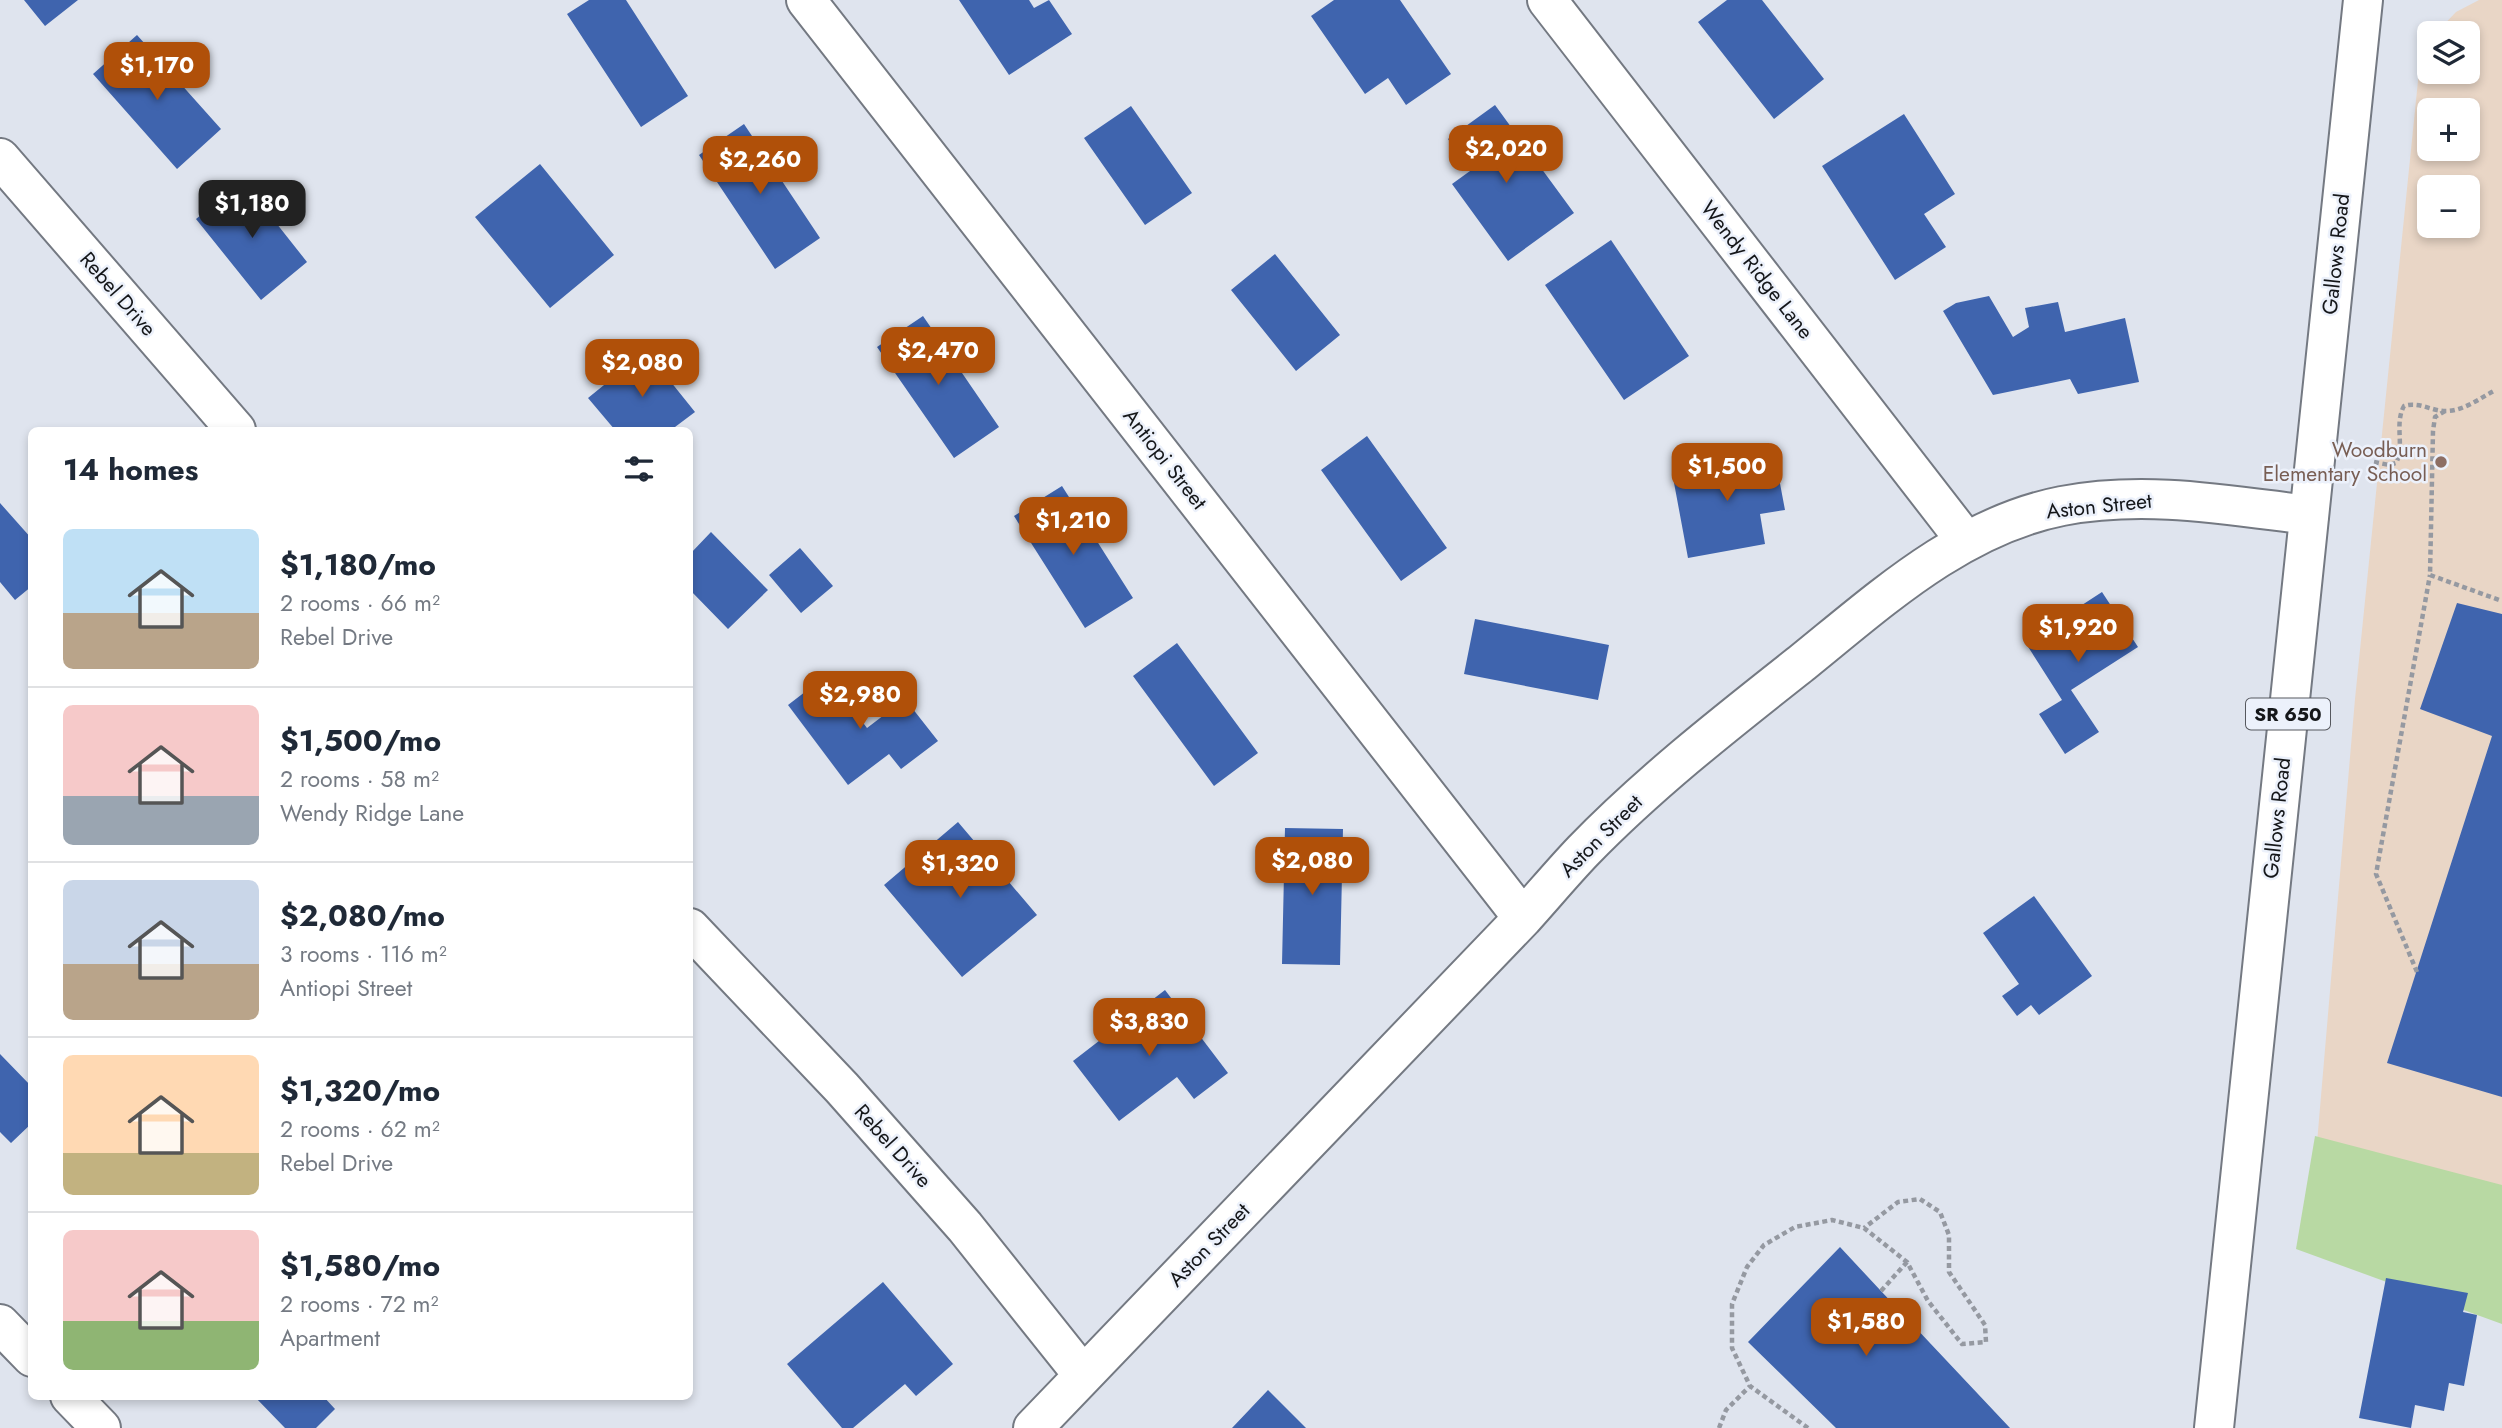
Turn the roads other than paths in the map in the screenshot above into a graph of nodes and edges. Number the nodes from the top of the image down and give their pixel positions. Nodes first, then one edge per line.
1 (806, 0) edge
2 (1546, 0) edge
3 (2363, 0) edge
4 (0, 158) edge
5 (233, 427) edge
6 (2309, 514) junction
7 (1966, 541) junction
8 (1523, 918) junction
9 (693, 931) edge
10 (0, 1324) edge
11 (28, 1353) edge
12 (1083, 1375) junction
13 (74, 1400) edge
14 (101, 1428) edge
15 (1033, 1428) edge
16 (2214, 1428) edge

1 - 8 street, Antiopi Street
2 - 7 street, Wendy Ridge Lane
3 - 6 street, Gallows Road / SR 650
4 - 5 street, Rebel Drive
6 - 7 street, Aston Street
6 - 16 street, Gallows Road / SR 650
7 - 8 street, Aston Street
8 - 12 street, Aston Street
9 - 12 street, Rebel Drive
10 - 11 street
12 - 15 street, Aston Street
13 - 14 street

